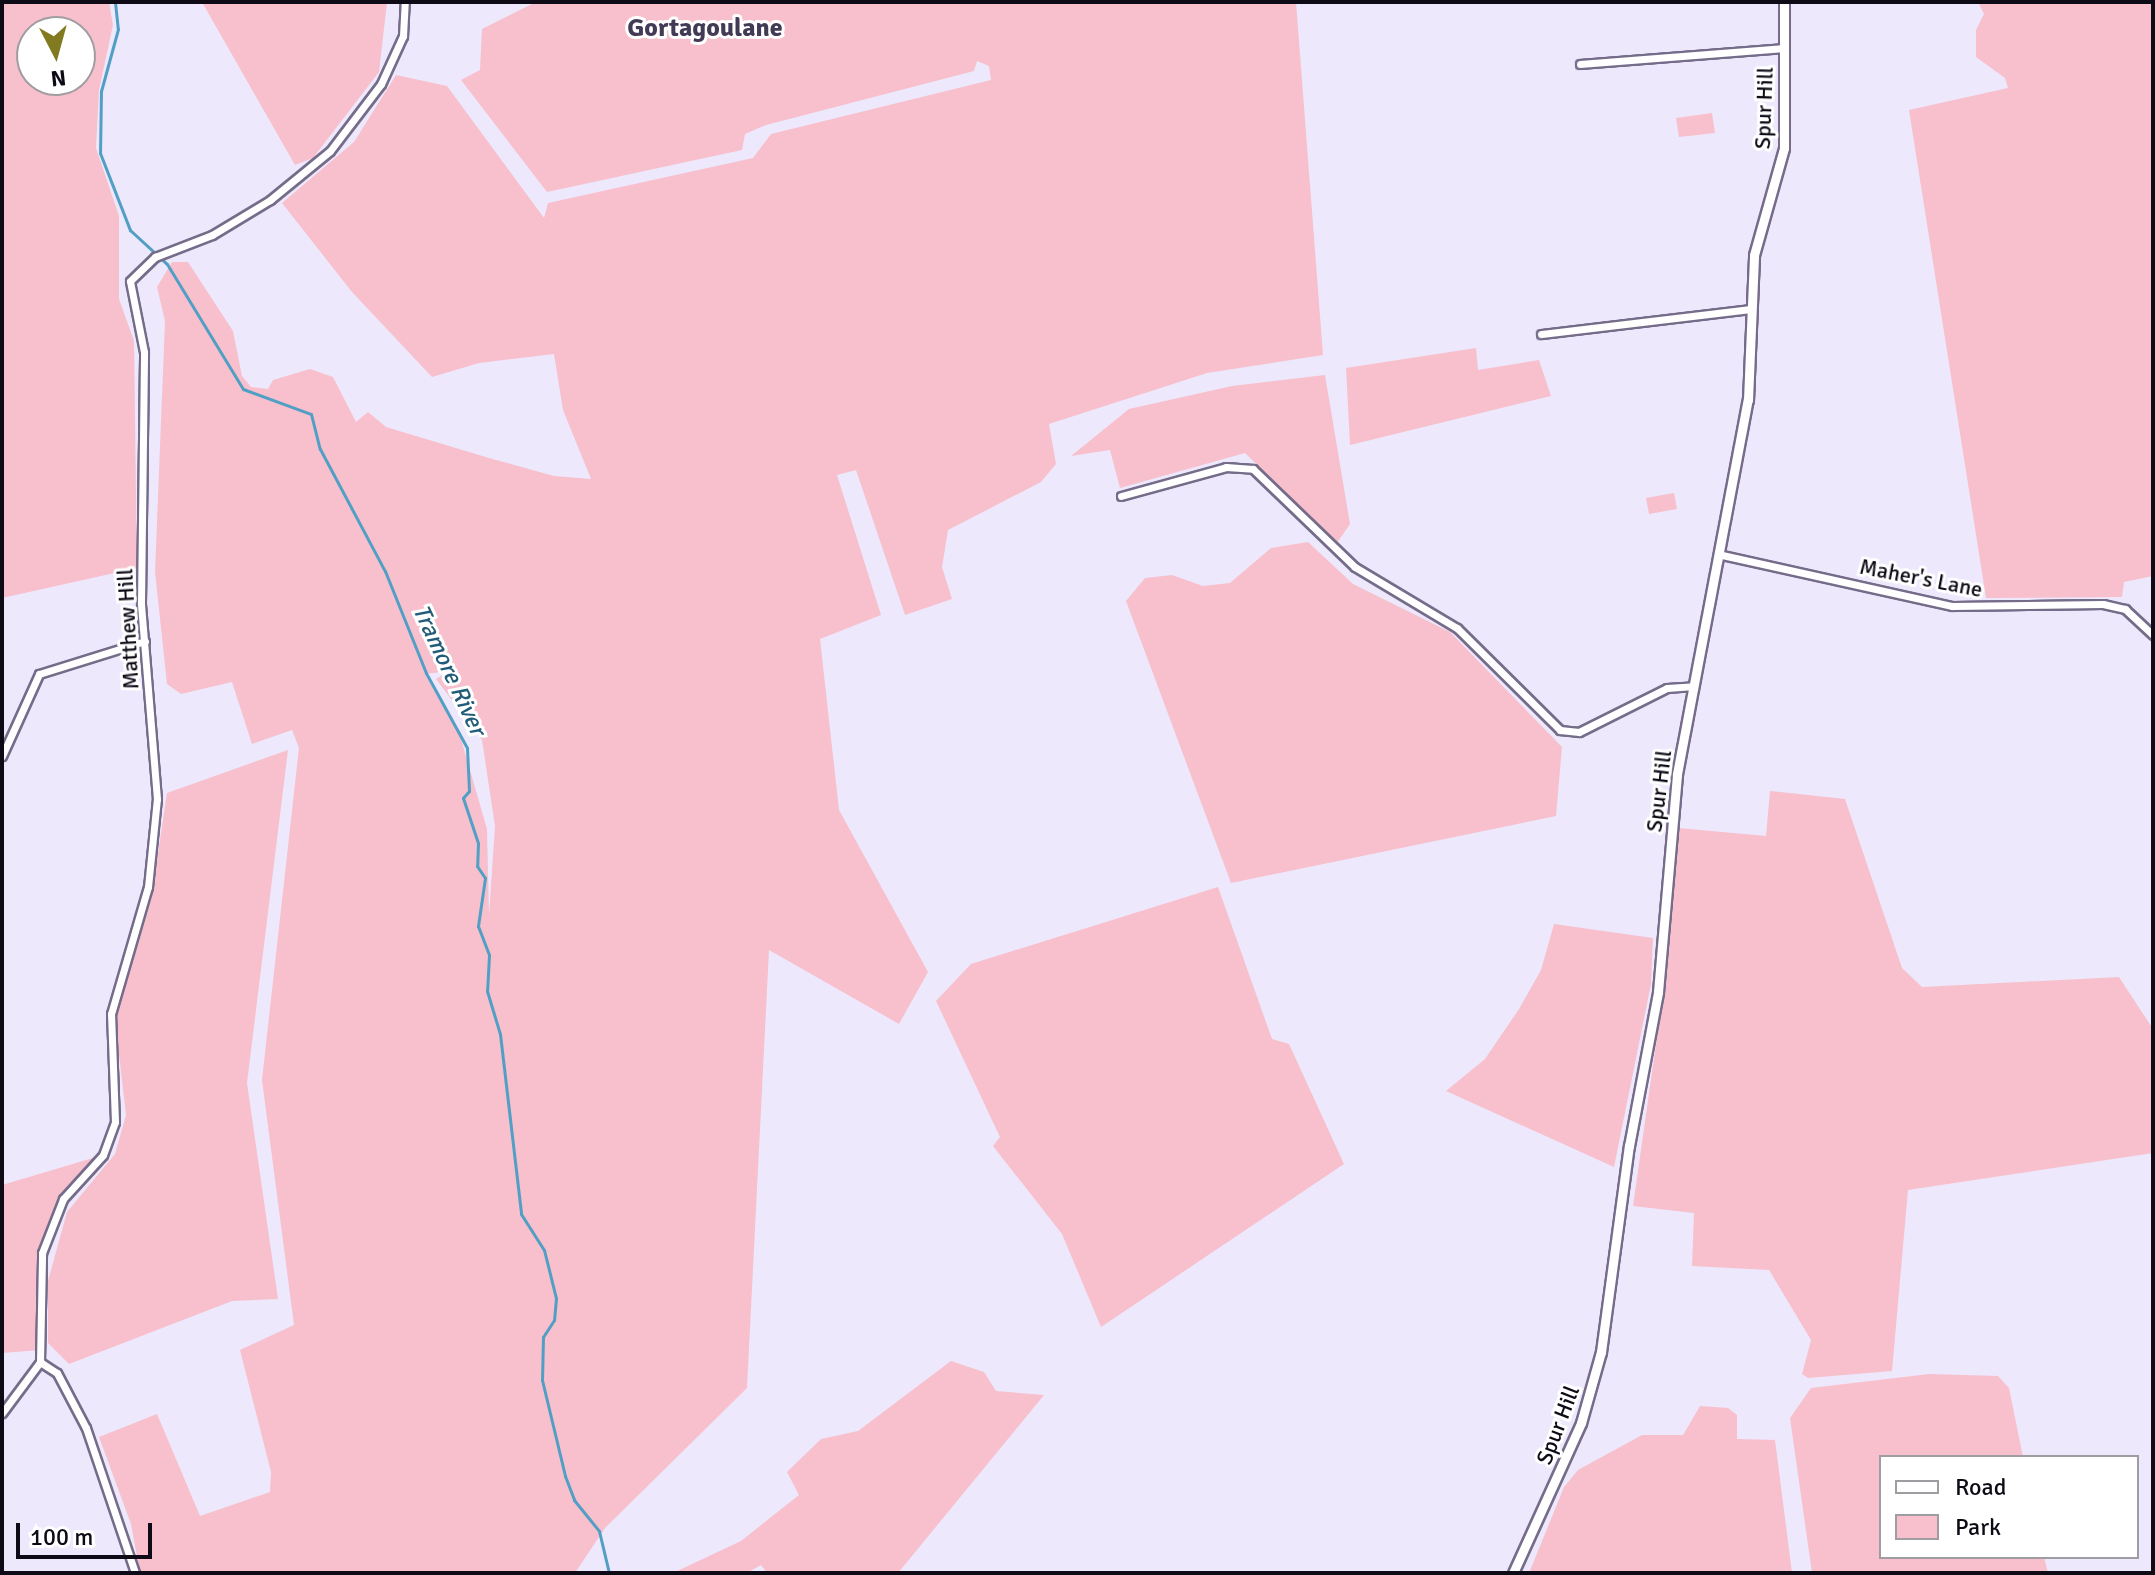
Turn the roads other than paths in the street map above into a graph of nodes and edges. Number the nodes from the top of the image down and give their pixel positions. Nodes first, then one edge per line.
1 (405, 2) edge
2 (1784, 2) edge
3 (1784, 48) junction
4 (1580, 64) dead end
5 (1752, 309) junction
6 (1541, 334) dead end
7 (1121, 496) dead end
8 (1722, 555) junction
9 (2153, 635) edge
10 (145, 641) junction
11 (1694, 686) junction
12 (2, 756) edge
13 (40, 1362) junction
14 (2, 1413) edge
15 (135, 1573) edge
16 (1513, 1573) edge

1 - 10 street, Matthew Hill
2 - 3 street, Spur Hill
3 - 4 street
3 - 5 street, Spur Hill
5 - 6 street
5 - 8 street, Spur Hill
7 - 11 street
8 - 9 street, Maher's Lane
8 - 11 street, Spur Hill
10 - 12 street
10 - 13 street, Matthew Hill
11 - 16 street, Spur Hill
13 - 14 street
13 - 15 street

